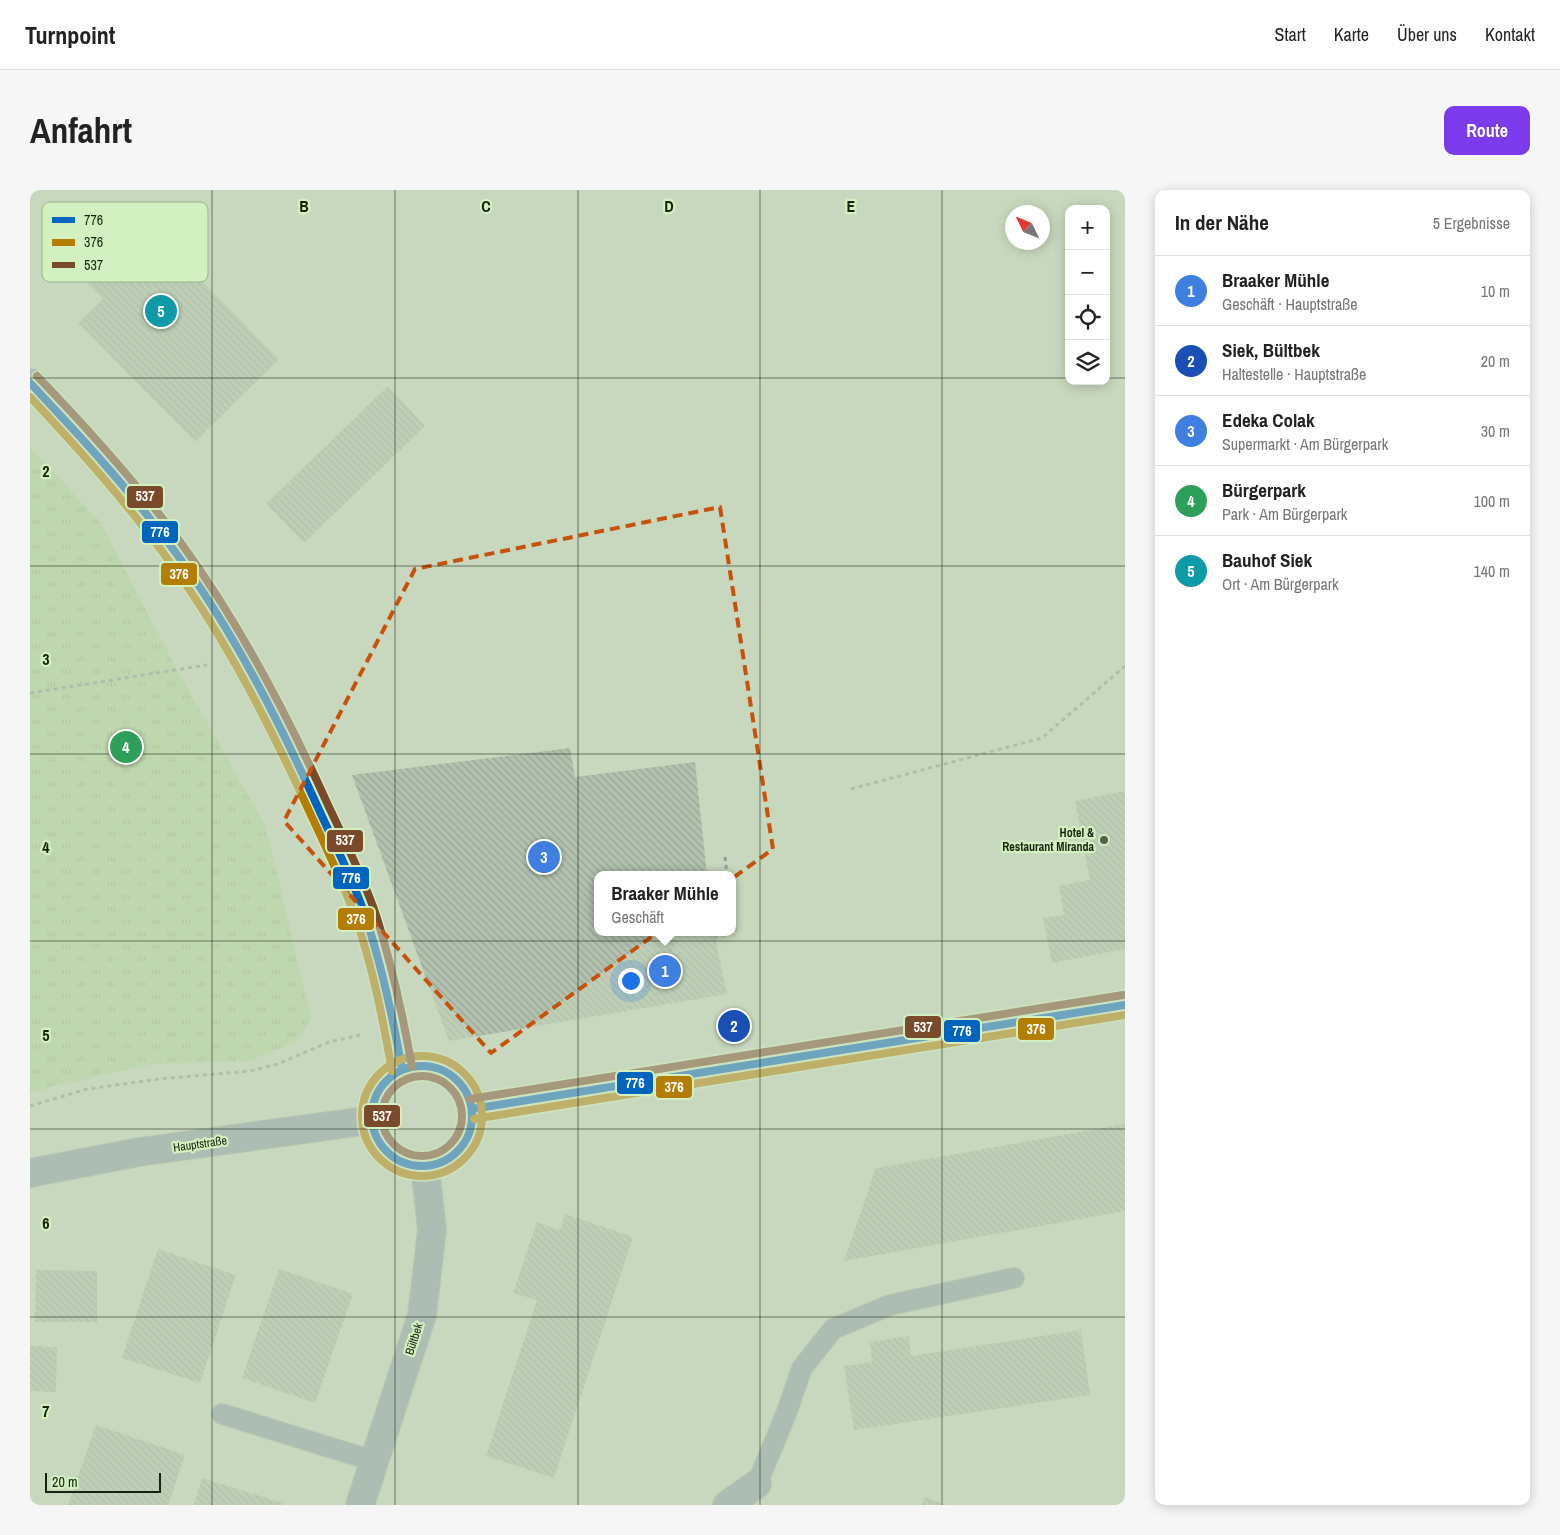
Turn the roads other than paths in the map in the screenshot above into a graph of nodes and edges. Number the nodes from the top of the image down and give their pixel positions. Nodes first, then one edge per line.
1 (30, 383) edge
2 (1125, 1006) edge
3 (402, 1069) junction
4 (472, 1109) junction
5 (371, 1120) junction
6 (425, 1167) junction
7 (30, 1173) edge
8 (1014, 1278) dead end
9 (222, 1414) dead end
10 (374, 1461) junction
11 (756, 1484) joint
12 (360, 1505) edge
13 (727, 1505) edge

1 - 3 street
2 - 4 street
3 - 4 street
3 - 5 street
4 - 6 street
5 - 6 street
5 - 7 street, Hauptstraße
6 - 10 street, Bültbek
8 - 11 lane
9 - 10 lane
10 - 12 street, Bültbek
11 - 13 street

